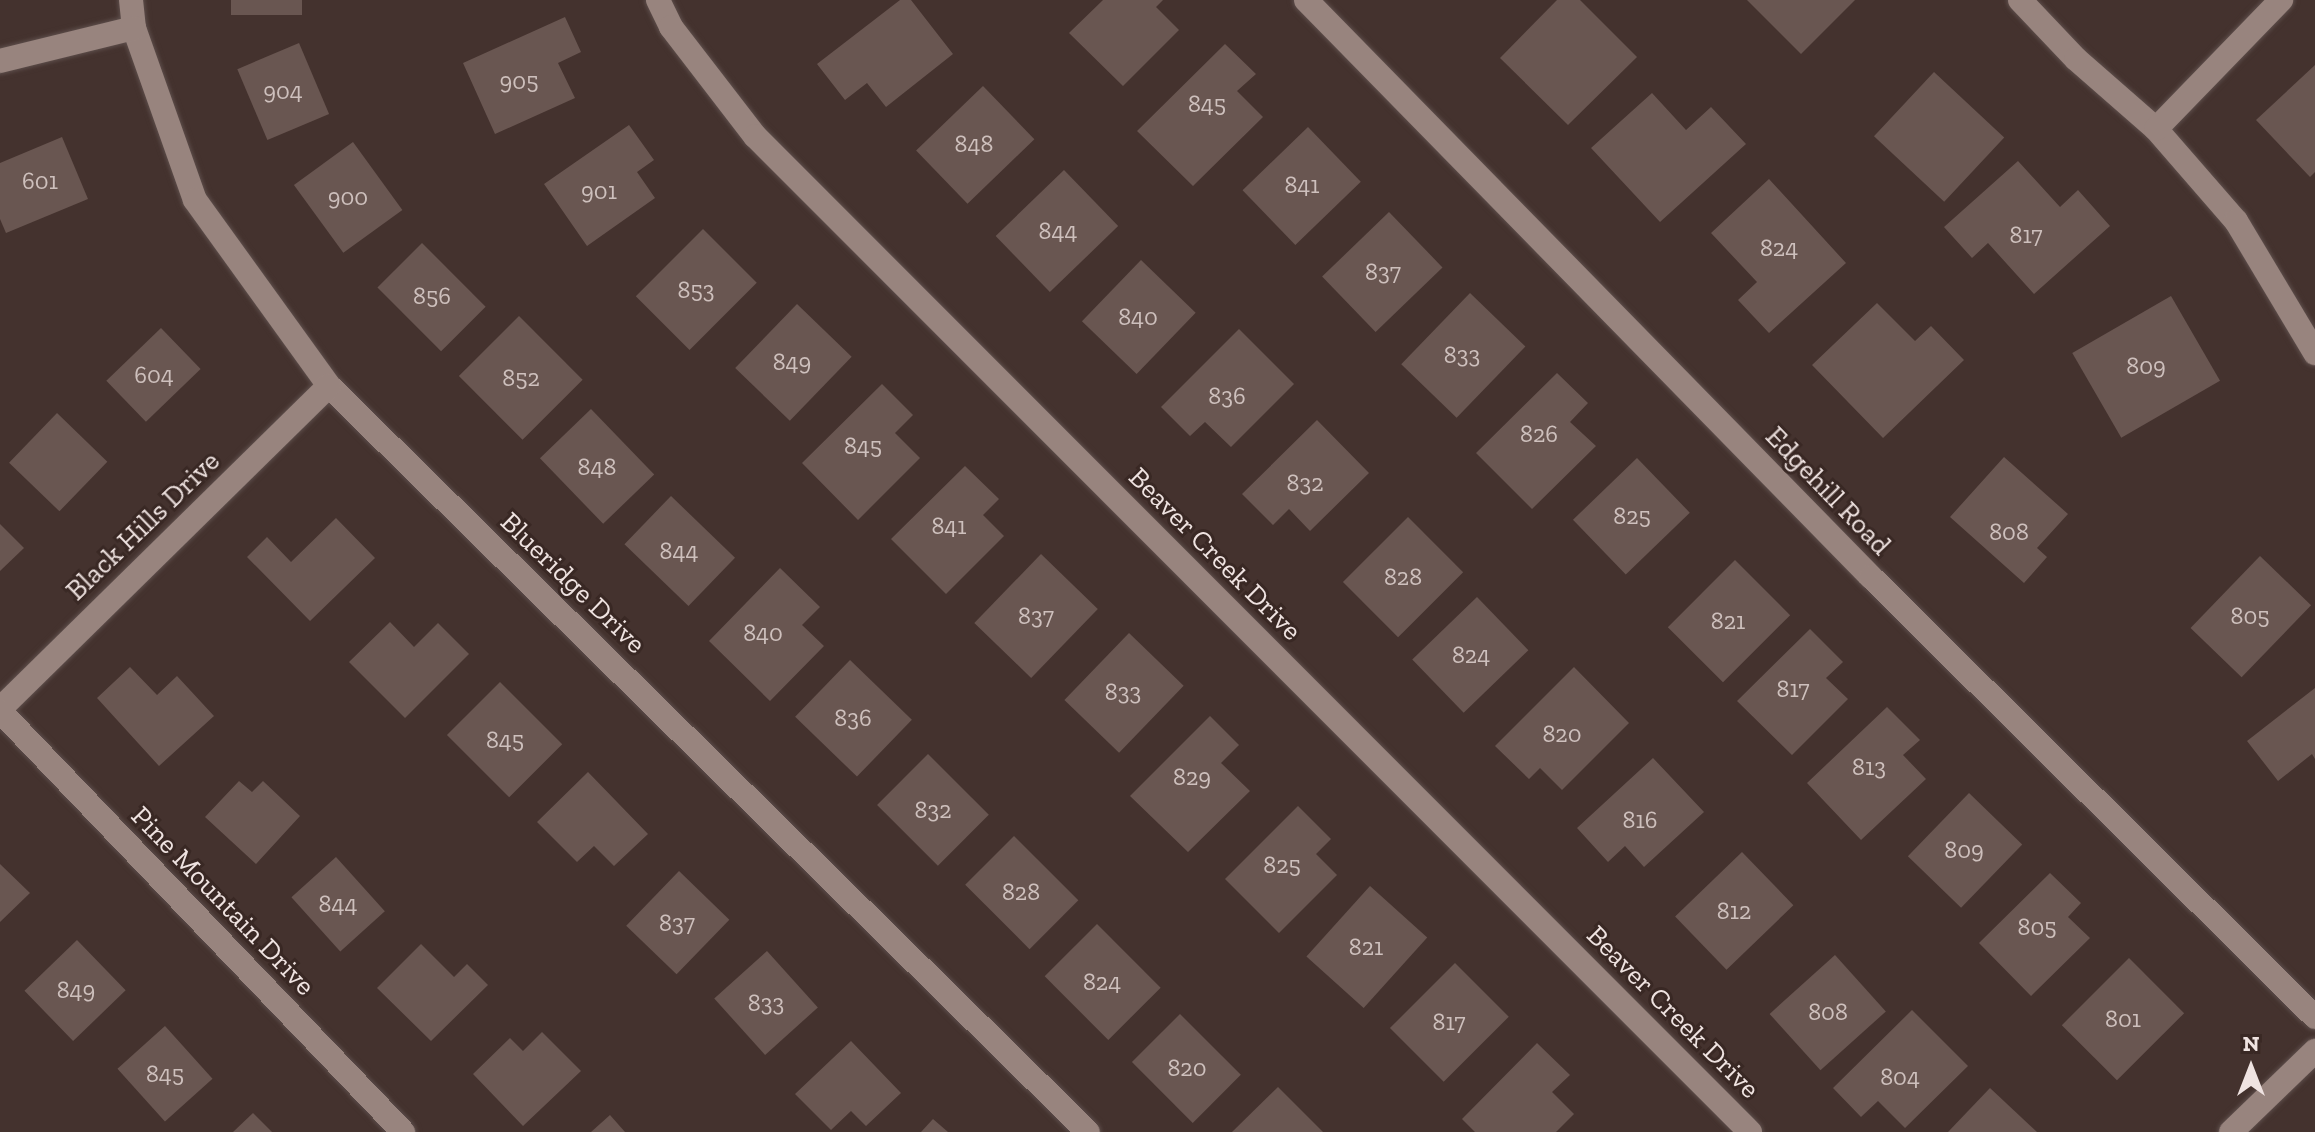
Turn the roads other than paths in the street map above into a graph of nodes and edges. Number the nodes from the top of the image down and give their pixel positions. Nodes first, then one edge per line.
1 (131, 0) edge
2 (658, 0) edge
3 (1306, 0) edge
4 (2020, 0) edge
5 (2281, 0) edge
6 (134, 28) junction
7 (0, 61) edge
8 (2156, 129) junction
9 (2315, 353) edge
10 (329, 386) junction
11 (0, 710) edge
12 (2315, 1017) edge
13 (2315, 1051) edge
14 (403, 1132) edge
15 (1088, 1132) edge
16 (1750, 1132) edge
17 (2231, 1132) edge

1 - 6 street, Blueridge Drive
2 - 16 street, Beaver Creek Drive
3 - 12 street, Edgehill Road
4 - 8 street
5 - 8 street
6 - 7 street
6 - 10 street, Blueridge Drive
8 - 9 street
10 - 11 street, Black Hills Drive
10 - 15 street, Blueridge Drive
11 - 14 street, Pine Mountain Drive
13 - 17 street

